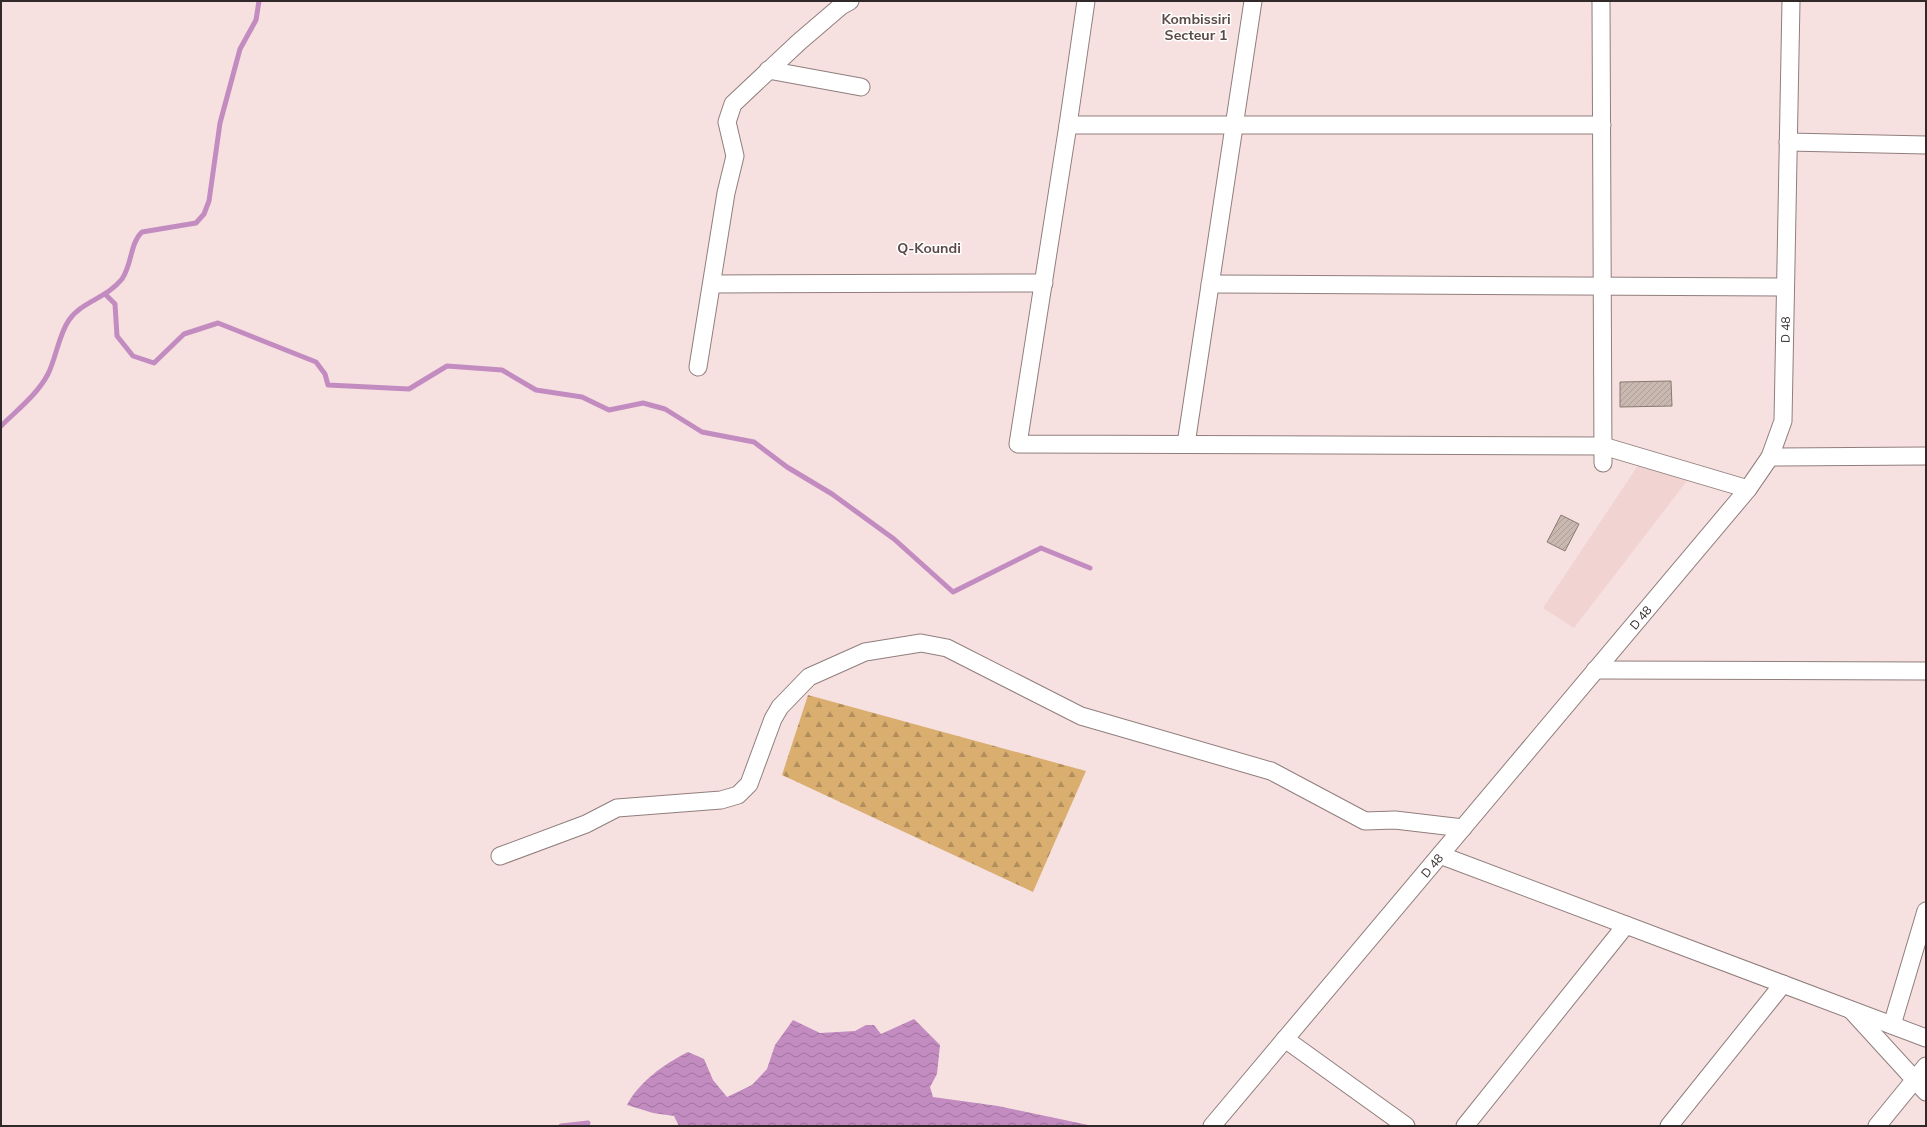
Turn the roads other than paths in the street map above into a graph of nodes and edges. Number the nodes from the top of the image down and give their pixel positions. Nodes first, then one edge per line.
1 (850, 1) edge
2 (1086, 1) edge
3 (1253, 1) edge
4 (1601, 1) edge
5 (1791, 1) edge
6 (768, 70) junction
7 (861, 86) dead end
8 (1068, 125) junction
9 (1234, 125) junction
10 (1602, 125) junction
11 (1788, 142) junction
12 (1926, 145) edge
13 (1044, 283) junction
14 (712, 284) junction
15 (1210, 284) junction
16 (1602, 286) junction
17 (1785, 287) junction
18 (698, 367) dead end
19 (1186, 444) junction
20 (1603, 446) junction
21 (1926, 456) edge
22 (1770, 458) junction
23 (1603, 463) dead end
24 (1748, 490) junction
25 (1595, 670) junction
26 (1926, 671) edge
27 (1463, 828) junction
28 (1440, 855) junction
29 (500, 856) dead end
30 (1926, 911) edge
31 (1626, 925) junction
32 (1783, 984) junction
33 (1851, 1010) junction
34 (1892, 1025) junction
35 (1926, 1038) edge
36 (1285, 1039) junction
37 (1926, 1066) edge
38 (1914, 1080) junction
39 (1926, 1092) edge
40 (1212, 1126) edge
41 (1406, 1126) edge
42 (1465, 1126) edge
43 (1669, 1126) edge
44 (1877, 1126) edge

1 - 6 street
2 - 8 street
3 - 9 street
4 - 10 street
5 - 11 street, D 48
6 - 7 street
6 - 14 street
8 - 9 street
8 - 13 street
9 - 10 street
9 - 15 street
10 - 16 street
11 - 12 street
11 - 17 street, D 48
13 - 14 street
13 - 19 street
14 - 18 street
15 - 16 street
15 - 19 street
16 - 17 street
16 - 20 street
17 - 22 street, D 48
19 - 20 street
20 - 23 street
20 - 24 street
21 - 22 street
22 - 24 street, D 48
24 - 25 street, D 48
25 - 26 street
25 - 27 street, D 48
27 - 28 street, D 48
27 - 29 street
28 - 31 street
28 - 36 street, D 48
30 - 34 street
31 - 32 street
31 - 42 street
32 - 33 street
32 - 43 street
33 - 34 street
33 - 38 street
34 - 35 street
36 - 40 street, D 48
36 - 41 street
37 - 38 street
38 - 39 street
38 - 44 street

